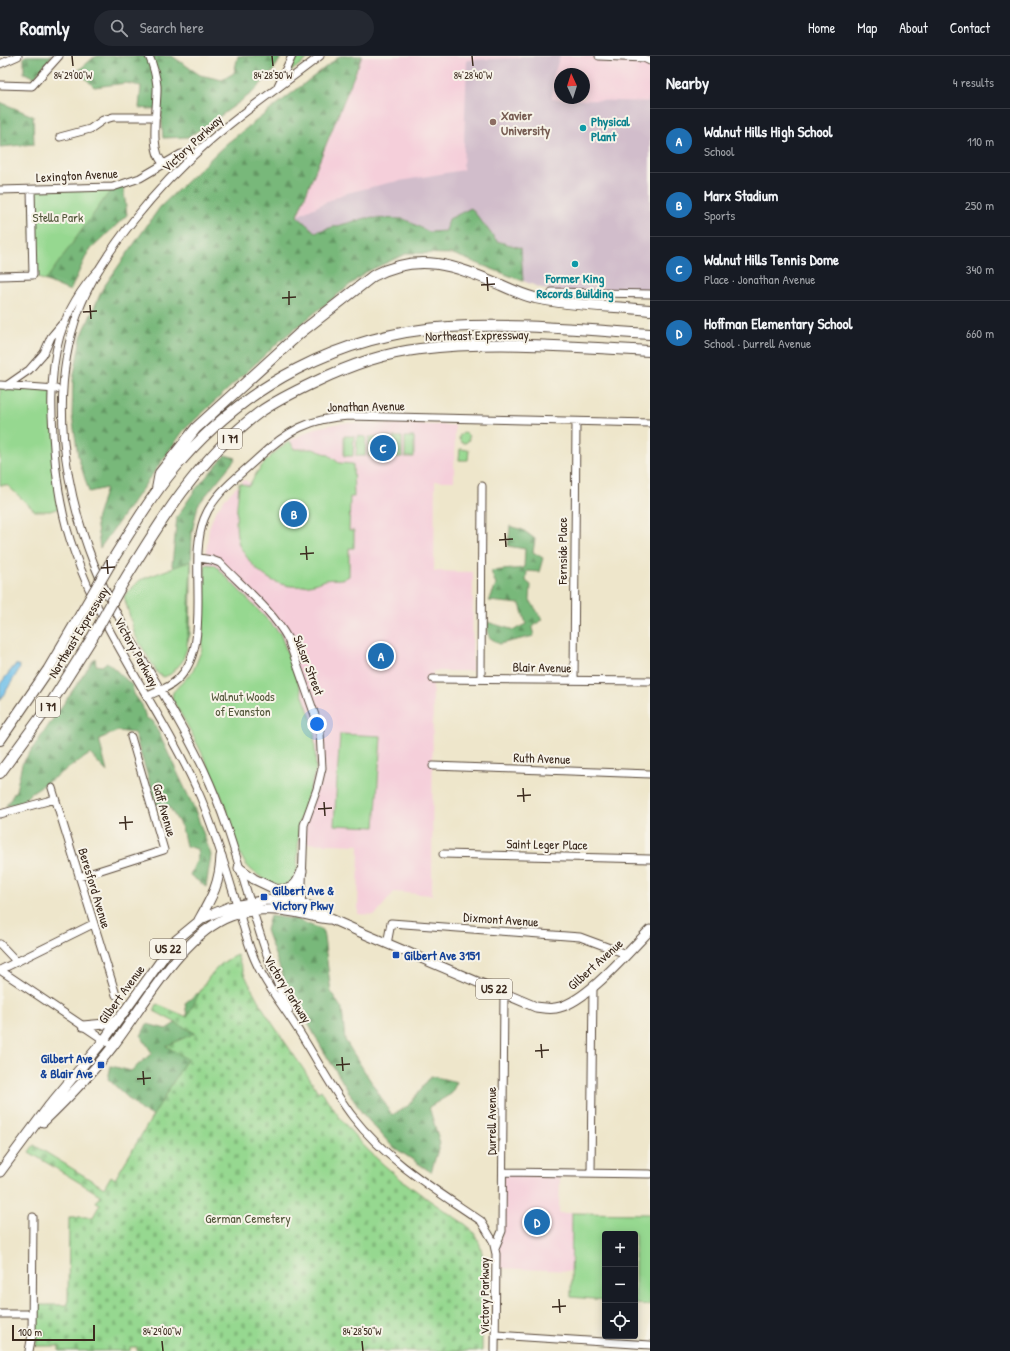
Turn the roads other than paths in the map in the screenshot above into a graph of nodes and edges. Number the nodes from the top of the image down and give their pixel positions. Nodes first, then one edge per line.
1 (18, 56) edge
2 (59, 56) edge
3 (149, 56) edge
4 (292, 56) edge
5 (320, 56) edge
6 (599, 56) edge
7 (647, 59) edge
8 (0, 64) edge
9 (0, 85) edge
10 (276, 90) junction
11 (156, 117) junction
12 (60, 137) dead end
13 (195, 153) junction
14 (164, 164) junction
15 (0, 190) edge
16 (31, 190) junction
17 (100, 268) junction
18 (0, 276) edge
19 (552, 292) dead end
20 (650, 294) edge
21 (650, 310) edge
22 (63, 322) junction
23 (650, 334) edge
24 (650, 351) edge
25 (3, 386) edge
26 (62, 388) junction
27 (51, 389) junction
28 (576, 422) junction
29 (650, 423) edge
30 (482, 486) dead end
31 (156, 491) junction
32 (199, 558) junction
33 (434, 678) dead end
34 (481, 678) junction
35 (574, 680) junction
36 (650, 681) edge
37 (161, 690) junction
38 (148, 696) junction
39 (131, 737) dead end
40 (0, 740) edge
41 (433, 766) dead end
42 (0, 773) edge
43 (650, 774) edge
44 (52, 788) dead end
45 (55, 798) junction
46 (0, 814) edge
47 (443, 854) dead end
48 (221, 856) junction
49 (650, 859) edge
50 (239, 868) junction
51 (302, 871) junction
52 (79, 877) junction
53 (278, 890) junction
54 (250, 902) junction
55 (237, 904) junction
56 (301, 906) junction
57 (254, 912) junction
58 (240, 914) junction
59 (331, 919) junction
60 (198, 921) junction
61 (93, 924) junction
62 (650, 930) edge
63 (0, 944) edge
64 (387, 944) junction
65 (626, 954) junction
66 (17, 962) junction
67 (0, 970) edge
68 (593, 986) junction
69 (504, 993) junction
70 (116, 995) dead end
71 (120, 1018) junction
72 (83, 1026) junction
73 (301, 1034) junction
74 (104, 1040) junction
75 (113, 1046) junction
76 (25, 1140) junction
77 (0, 1172) edge
78 (503, 1172) junction
79 (591, 1173) junction
80 (650, 1174) edge
81 (33, 1217) dead end
82 (495, 1248) junction
83 (0, 1314) edge
84 (32, 1314) junction
85 (496, 1335) junction
86 (650, 1345) edge
87 (30, 1351) edge
88 (495, 1351) edge

1 - 8 street
2 - 9 street
3 - 11 street
4 - 10 street
5 - 10 street, Victory Parkway
6 - 7 street
10 - 13 street, Victory Parkway
11 - 12 street
11 - 14 street
13 - 14 street, Lexington Avenue
13 - 17 street, Victory Parkway
14 - 16 street, Lexington Avenue
15 - 16 street, Lexington Avenue
16 - 18 street
17 - 22 street, Victory Parkway
17 - 26 street, Victory Parkway
19 - 20 street
21 - 31 highway
22 - 25 street
22 - 27 street, Victory Parkway
23 - 31 highway, Northeast Expressway / I 71
24 - 42 highway, Northeast Expressway / I 71, bridge
25 - 27 street
26 - 27 street
26 - 37 street, Victory Parkway
27 - 38 street, Victory Parkway
28 - 29 street, Jonathan Avenue
28 - 32 street, Jonathan Avenue
28 - 35 street, Fernside Place
30 - 34 street
31 - 40 highway, Northeast Expressway / I 71, bridge
32 - 37 street, Jonathan Avenue
32 - 51 street, Sulsar Street
33 - 34 street, Blair Avenue
34 - 35 street, Blair Avenue
35 - 36 street, Blair Avenue
37 - 38 street, Jonathan Avenue
37 - 50 street, Victory Parkway
38 - 48 street, Victory Parkway
39 - 52 street, Gaff Avenue
41 - 43 street, Ruth Avenue
44 - 45 street, Beresford Avenue
45 - 46 street
45 - 52 street, Beresford Avenue
47 - 49 street, Saint Leger Place
48 - 55 street, Victory Parkway
48 - 60 main road
50 - 53 main road
50 - 54 street, Victory Parkway
51 - 53 main road
51 - 56 street, Sulsar Street
52 - 61 street, Beresford Avenue
53 - 56 main road
54 - 55 main road, Gilbert Avenue / US 22
54 - 56 main road, Gilbert Avenue / US 22
54 - 57 street, Victory Parkway
55 - 58 street, Victory Parkway
55 - 60 main road, Gilbert Avenue / US 22
56 - 57 main road, Gilbert Avenue / US 22
56 - 59 main road, Gilbert Avenue / US 22
56 - 59 main road, Gilbert Avenue / US 22
57 - 58 main road, Gilbert Avenue / US 22
57 - 73 street, Victory Parkway
58 - 73 street, Victory Parkway
58 - 75 main road, Gilbert Avenue / US 22
59 - 64 main road, Gilbert Avenue / US 22
60 - 71 main road, Gilbert Avenue / US 22
61 - 66 street
61 - 70 street, Beresford Avenue
62 - 65 main road, Gilbert Avenue / US 22
63 - 66 street
64 - 65 street, Dixmont Avenue
64 - 69 main road, Gilbert Avenue / US 22
65 - 68 main road, Gilbert Avenue / US 22
66 - 67 street
67 - 72 street
68 - 69 main road, Gilbert Avenue / US 22
68 - 79 street
69 - 78 street, Durrell Avenue
71 - 72 main road
71 - 74 main road, Gilbert Avenue / US 22
72 - 74 street
73 - 82 street, Victory Parkway
74 - 75 street
74 - 76 main road, Gilbert Avenue / US 22
75 - 76 main road, Gilbert Avenue / US 22
76 - 77 main road, Gilbert Avenue / US 22
78 - 79 street
78 - 82 street, Durrell Avenue
79 - 80 street
81 - 84 street
82 - 85 street, Victory Parkway
83 - 84 street
84 - 87 street
85 - 86 street
85 - 88 street, Victory Parkway

